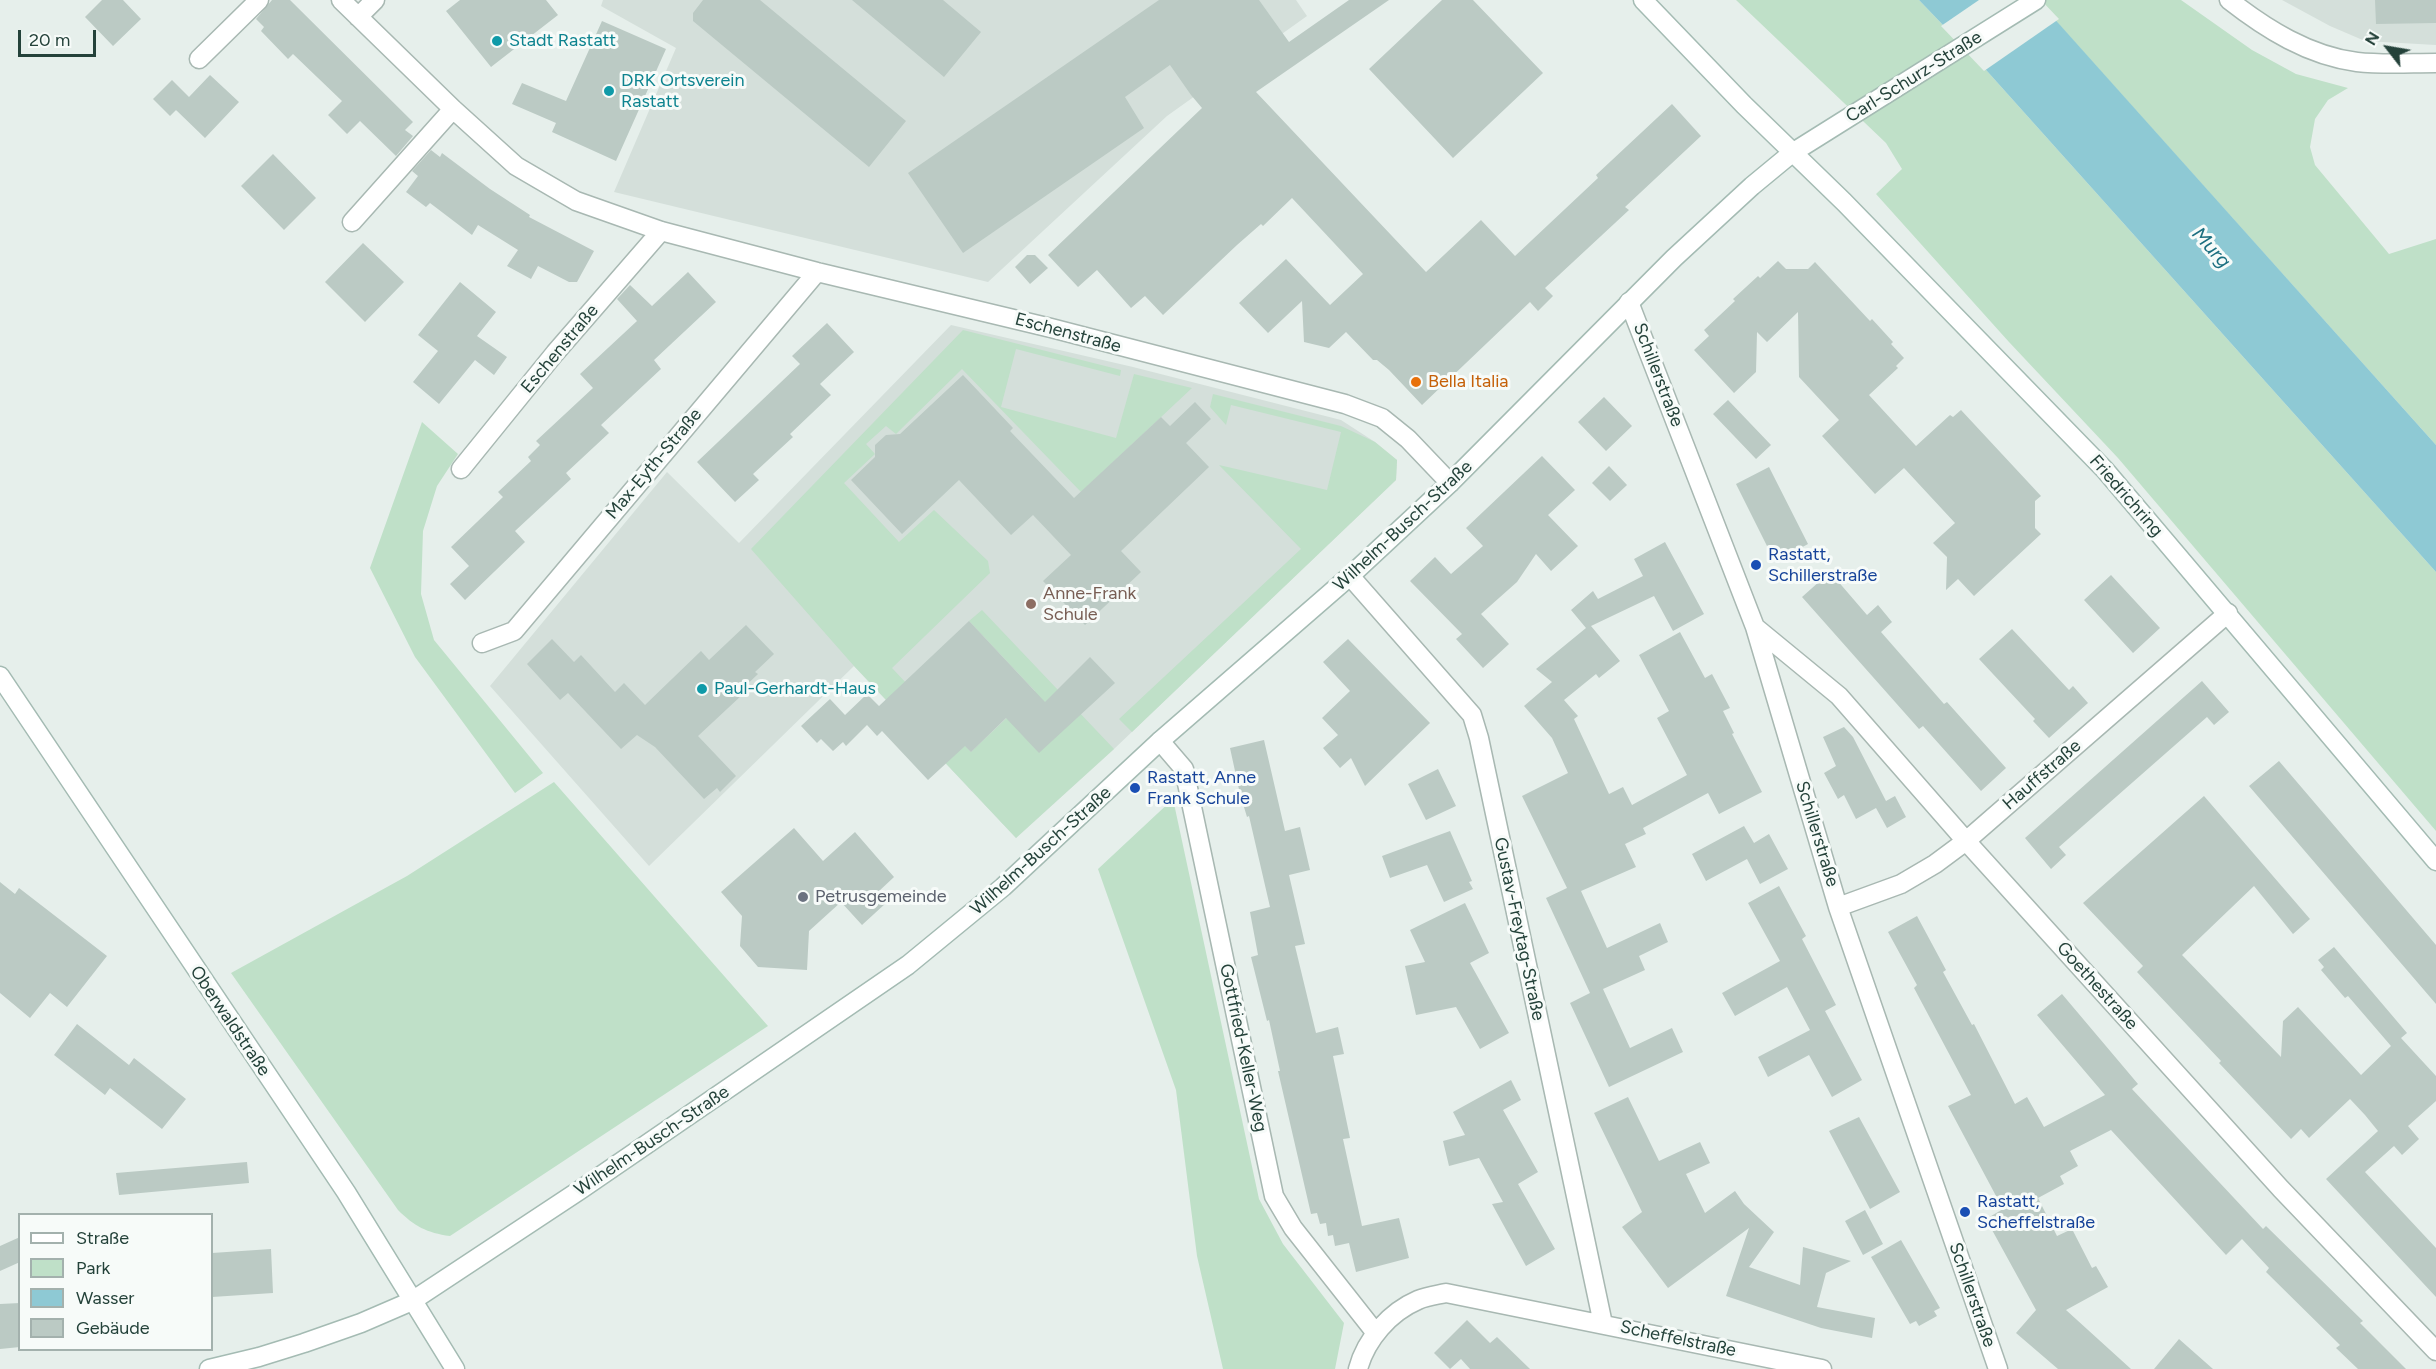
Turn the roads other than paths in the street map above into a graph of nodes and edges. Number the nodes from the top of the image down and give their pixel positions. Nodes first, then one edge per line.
1 (259, 0) edge
2 (341, 0) edge
3 (375, 0) edge
4 (1642, 0) edge
5 (2036, 0) edge
6 (2229, 0) edge
7 (358, 17) junction
8 (199, 59) dead end
9 (2436, 63) edge
10 (453, 109) junction
11 (1792, 153) junction
12 (352, 222) dead end
13 (661, 231) junction
14 (817, 272) junction
15 (1629, 302) junction
16 (461, 469) dead end
17 (1450, 483) junction
18 (1350, 576) junction
19 (2228, 613) junction
20 (1755, 627) junction
21 (482, 643) dead end
22 (0, 676) edge
23 (1160, 741) junction
24 (1966, 841) junction
25 (2436, 861) edge
26 (1838, 907) junction
27 (412, 1301) junction
28 (1603, 1324) junction
29 (1375, 1332) junction
30 (2436, 1351) edge
31 (209, 1369) edge
32 (455, 1369) edge
33 (1358, 1369) edge
34 (1822, 1369) edge
35 (1998, 1369) edge

1 - 8 street
2 - 7 street, Eschenstraße
3 - 7 street
4 - 11 street, Friedrichring
5 - 11 street, Carl-Schurz-Straße
6 - 9 street
7 - 10 street, Eschenstraße
10 - 12 street
10 - 13 street, Eschenstraße
11 - 15 street, Wilhelm-Busch-Straße
11 - 19 street, Friedrichring
13 - 14 street, Eschenstraße
13 - 16 street, Eschenstraße
14 - 17 street, Eschenstraße
14 - 21 street, Max-Eyth-Straße
15 - 17 street, Wilhelm-Busch-Straße
15 - 20 street, Schillerstraße
17 - 18 street, Wilhelm-Busch-Straße
18 - 23 street, Wilhelm-Busch-Straße
18 - 28 street, Gustav-Freytag-Straße
19 - 24 street, Hauffstraße
19 - 25 street, Friedrichring
20 - 24 street, Goethestraße
20 - 26 street, Schillerstraße
22 - 27 street, Oberwaldstraße
23 - 27 street, Wilhelm-Busch-Straße
23 - 29 street, Gottfried-Keller-Weg
24 - 26 street, Hauffstraße
24 - 30 street, Goethestraße
26 - 35 street, Schillerstraße
27 - 31 street, Wilhelm-Busch-Straße
27 - 32 street, Oberwaldstraße
28 - 29 street, Scheffelstraße
28 - 34 street, Scheffelstraße
29 - 33 street

